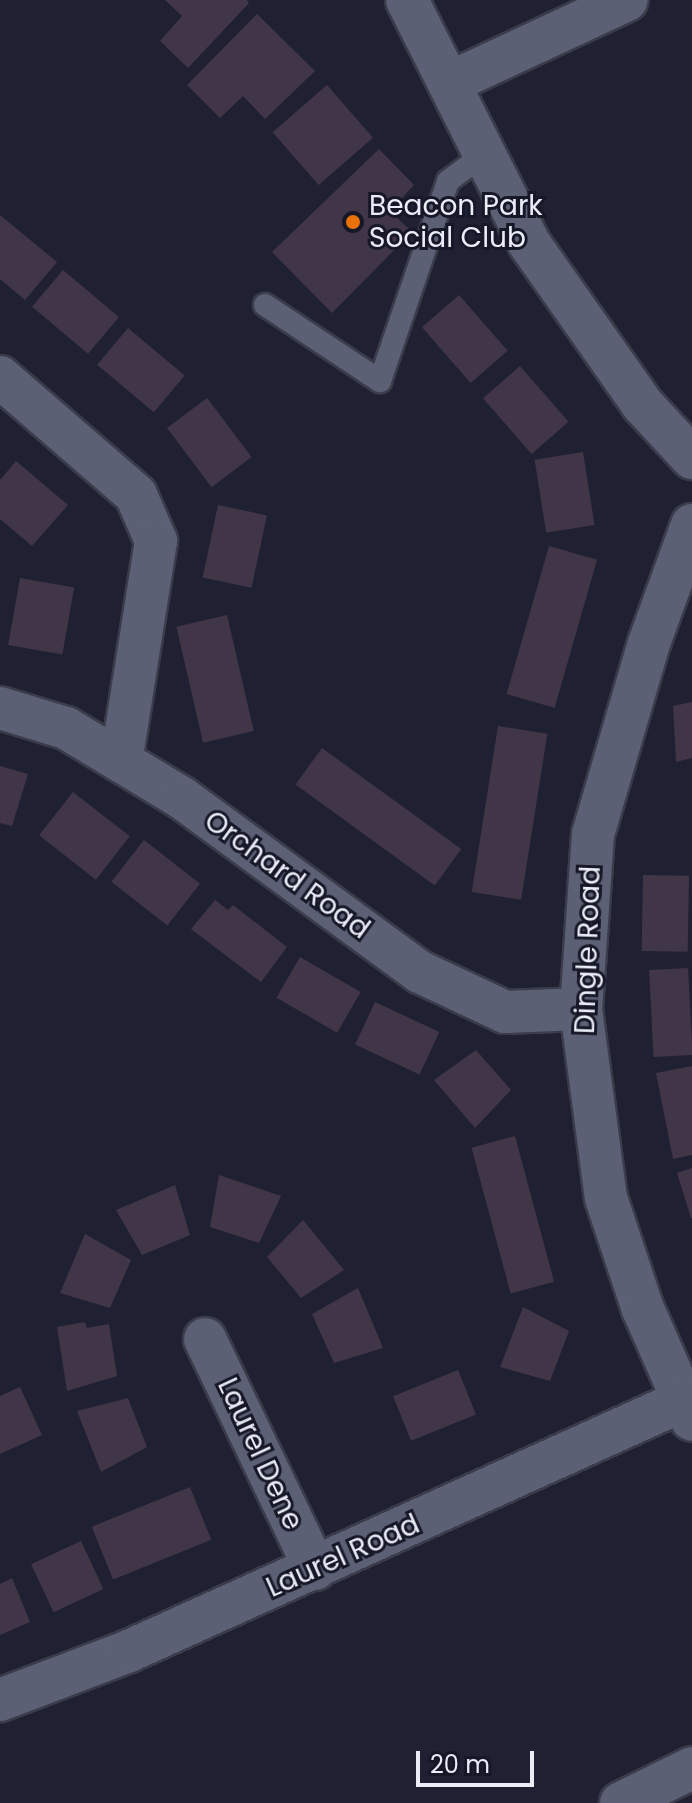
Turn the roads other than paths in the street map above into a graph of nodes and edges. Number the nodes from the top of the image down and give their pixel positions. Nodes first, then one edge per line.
1 (407, 0) edge
2 (627, 0) edge
3 (449, 83) junction
4 (482, 156) junction
5 (265, 305) dead end
6 (0, 377) edge
7 (692, 458) edge
8 (692, 525) edge
9 (0, 708) edge
10 (121, 761) junction
11 (581, 1009) junction
12 (205, 1339) dead end
13 (687, 1410) edge
14 (315, 1569) junction
15 (0, 1700) edge
16 (692, 1768) edge
17 (621, 1803) edge

1 - 3 street
2 - 3 street
3 - 4 street
4 - 5 lane
4 - 7 street
6 - 10 street
8 - 11 street, Dingle Road
9 - 10 street, Orchard Road
10 - 11 street, Orchard Road
11 - 13 street, Dingle Road
12 - 14 street, Laurel Dene
13 - 14 street, Laurel Road
14 - 15 street, Laurel Road
16 - 17 street

